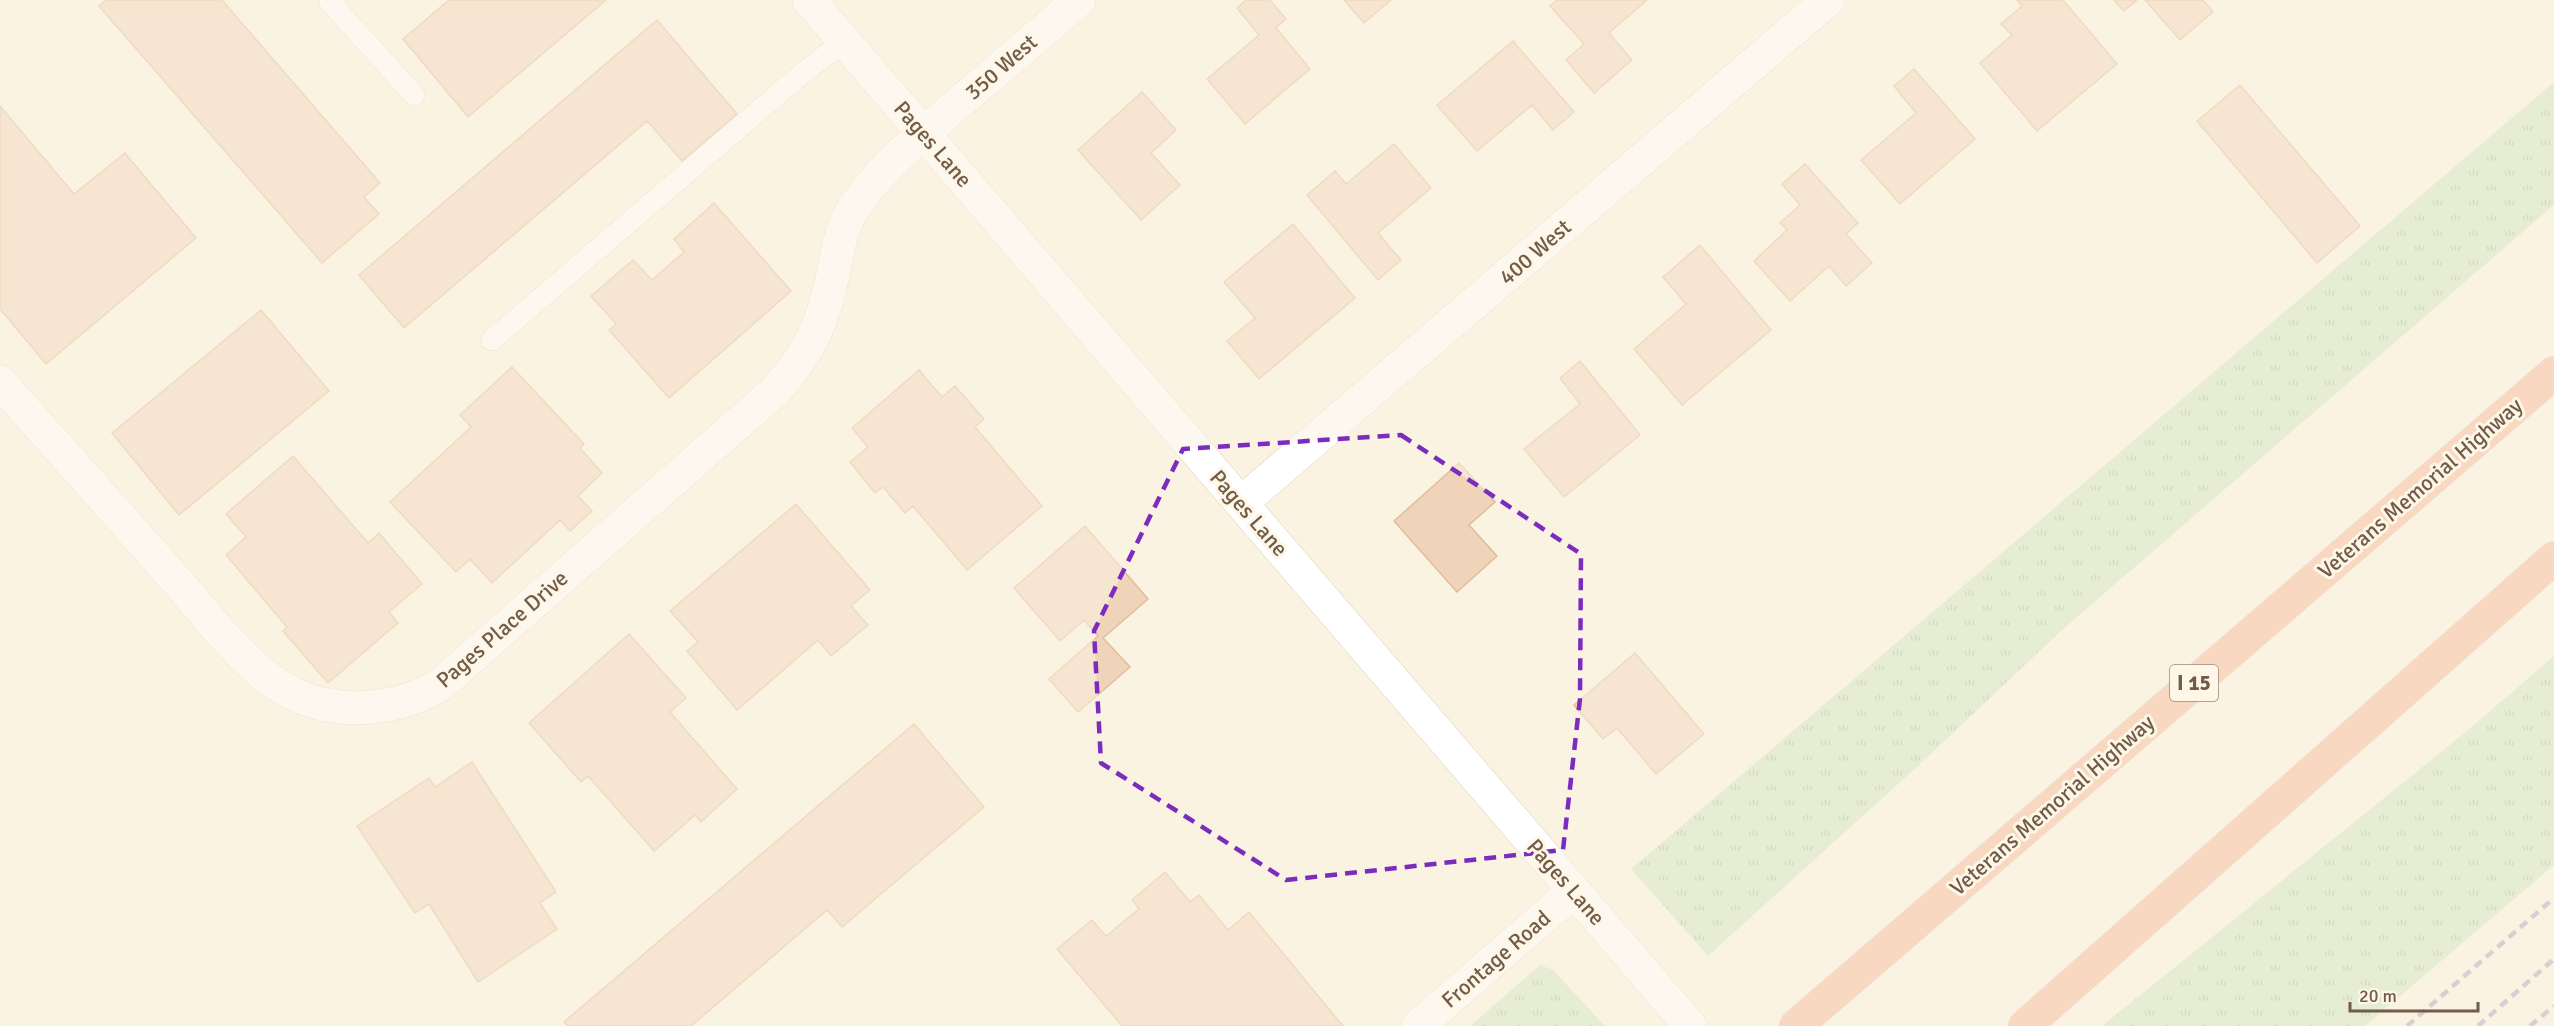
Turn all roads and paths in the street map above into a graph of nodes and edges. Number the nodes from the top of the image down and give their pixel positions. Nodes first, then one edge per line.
1 (809, 0) edge
2 (1079, 0) edge
3 (1828, 0) edge
4 (330, 1) edge
5 (844, 41) junction
6 (414, 95) dead end
7 (923, 134) junction
8 (492, 340) dead end
9 (2554, 373) edge
10 (0, 382) edge
11 (1241, 504) junction
12 (2554, 558) edge
13 (1574, 891) junction
14 (1418, 1026) edge
15 (1690, 1026) edge
16 (1796, 1026) edge
17 (2025, 1026) edge

1 - 5 street, Pages Lane
2 - 7 street, 350 West
3 - 11 street, 400 West
4 - 6 lane
5 - 7 street, Pages Lane
5 - 8 lane
7 - 10 street, Pages Place Drive
7 - 11 street, Pages Lane
9 - 16 highway, Veterans Memorial Highway / I 15
11 - 13 street, Pages Lane
12 - 17 highway
13 - 14 street, Frontage Road
13 - 15 street, Pages Lane

